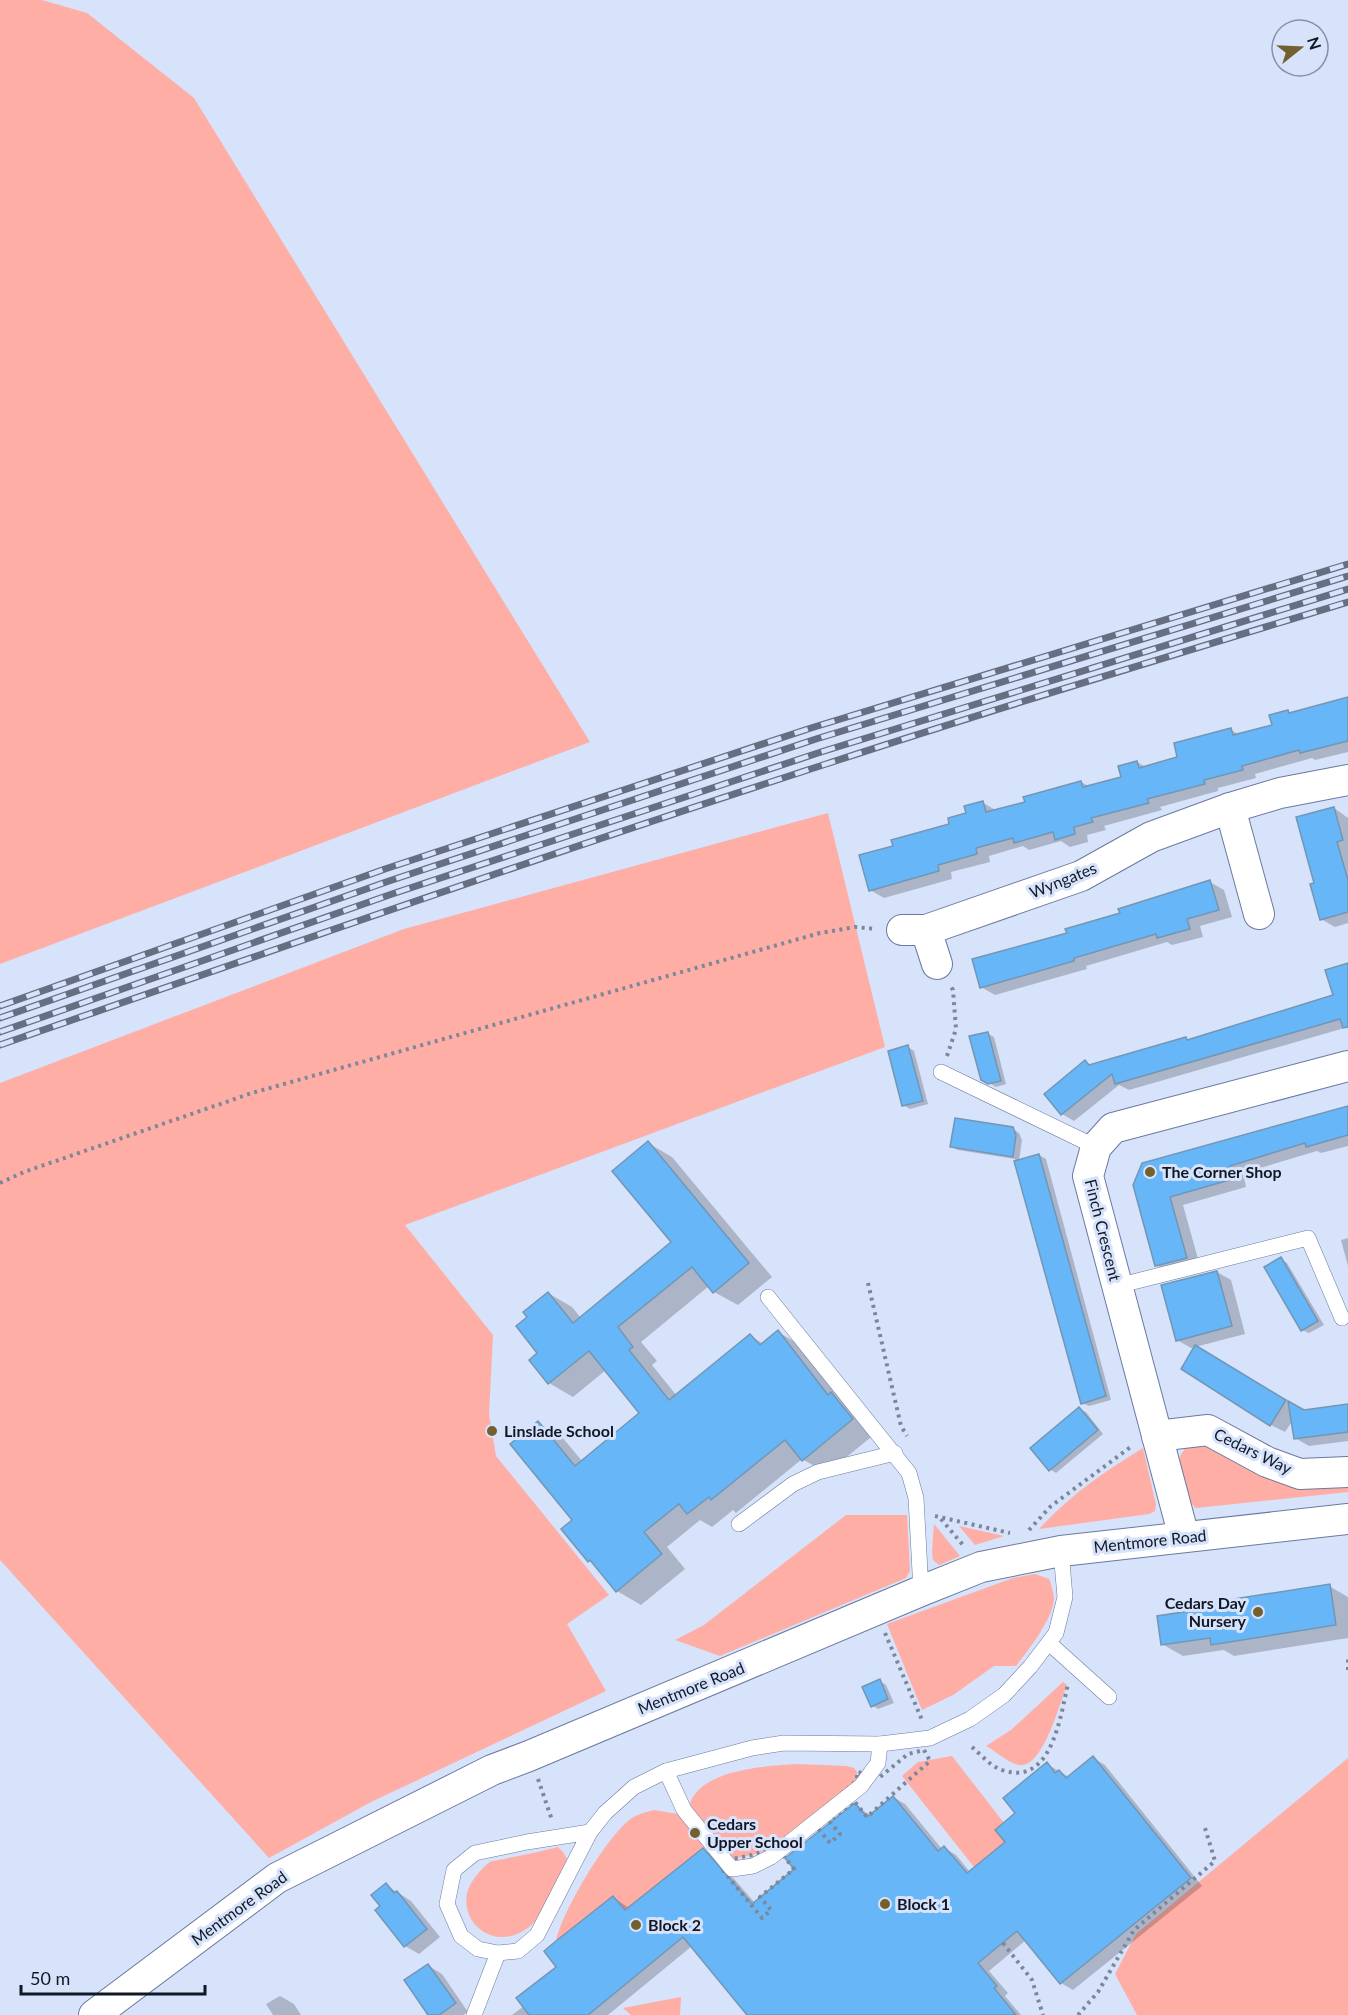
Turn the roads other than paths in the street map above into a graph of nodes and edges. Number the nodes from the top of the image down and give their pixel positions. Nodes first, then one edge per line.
1 (1348, 780) edge
2 (1230, 808) junction
3 (1259, 914) dead end
4 (937, 964) road end
5 (1348, 1066) edge
6 (941, 1072) road end
7 (1095, 1147) junction
8 (1117, 1287) junction
9 (768, 1297) dead end
10 (1341, 1318) dead end
11 (1157, 1436) junction
12 (895, 1454) junction
13 (1348, 1472) edge
14 (1348, 1519) edge
15 (739, 1524) dead end
16 (1184, 1537) junction
17 (1061, 1551) junction
18 (921, 1590) junction
19 (1049, 1643) junction
20 (1109, 1697) dead end
21 (880, 1744) junction
22 (666, 1771) junction
23 (590, 1832) junction
24 (498, 1953) junction
25 (93, 2015) edge
26 (474, 2015) edge

1 - 2 street, Wyngates
2 - 3 street
2 - 4 street, Wyngates
5 - 7 street
6 - 7 lane
7 - 8 street, Finch Crescent
8 - 10 lane
8 - 11 street, Finch Crescent
9 - 12 lane
11 - 13 street, Cedars Way
11 - 16 street, Finch Crescent
12 - 15 lane
12 - 18 lane
14 - 16 street, Mentmore Road
16 - 17 street, Mentmore Road
17 - 18 street, Mentmore Road
17 - 19 lane
18 - 25 street, Mentmore Road
19 - 20 lane
19 - 21 lane
21 - 22 lane
21 - 22 lane
22 - 23 lane
23 - 24 lane
23 - 24 lane
24 - 26 lane

